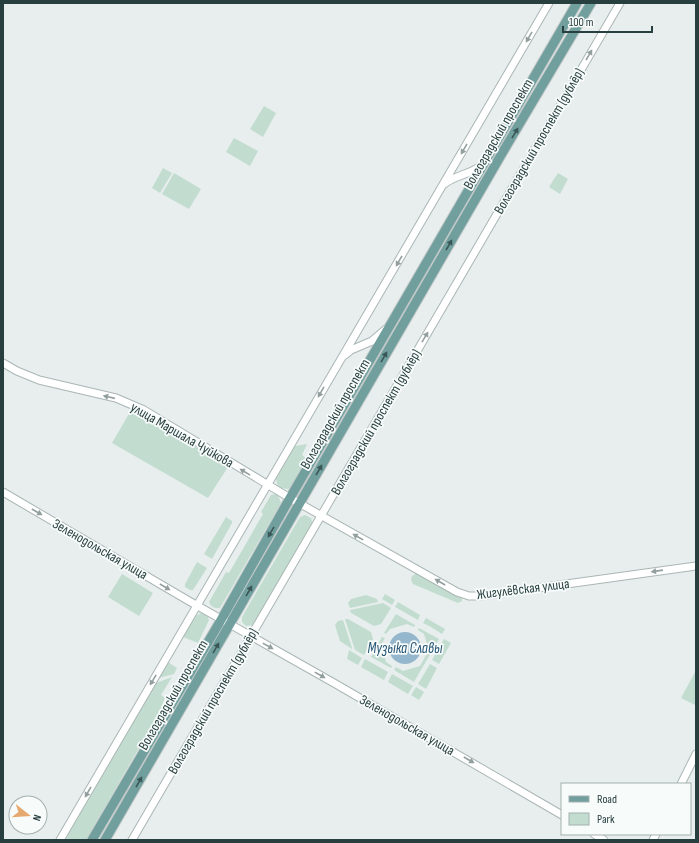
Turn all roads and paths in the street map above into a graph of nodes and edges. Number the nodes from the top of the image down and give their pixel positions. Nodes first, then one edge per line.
1 (549, 3) edge
2 (577, 3) edge
3 (591, 3) edge
4 (620, 3) edge
5 (485, 162) junction
6 (442, 185) junction
7 (392, 323) junction
8 (340, 358) junction
9 (3, 363) edge
10 (268, 485) junction
11 (3, 492) edge
12 (290, 498) junction
13 (299, 504) junction
14 (321, 516) junction
15 (696, 566) edge
16 (197, 606) junction
17 (222, 620) junction
18 (230, 625) junction
19 (251, 636) junction
20 (696, 754) edge
21 (682, 783) edge
22 (561, 814) edge
23 (60, 840) edge
24 (92, 840) edge
25 (105, 840) edge
26 (132, 840) edge

1 -> 6 street
2 - 5 main road, Волгоградский проспект
13 -> 3 main road, Волгоградский проспект
14 -> 4 street, Волгоградский проспект (дублёр)
5 - 6 street
5 - 7 main road, Волгоградский проспект
6 -> 8 street
7 - 8 street
7 - 12 main road, Волгоградский проспект
8 -> 10 street
10 -> 9 street, улица Маршала Чуйкова
10 - 12 street, улица Маршала Чуйкова
10 - 16 street
11 -> 16 street, Зеленодольская улица
12 - 13 street, Жигулёвская улица
12 -> 17 main road, Волгоградский проспект
13 - 14 street, Жигулёвская улица
18 -> 13 main road, Волгоградский проспект
15 -> 14 street, Жигулёвская улица
14 - 19 street, Волгоградский проспект (дублёр)
16 - 17 street, Зеленодольская улица
16 -> 23 street
17 - 18 street, Зеленодольская улица
17 - 24 main road, Волгоградский проспект
18 - 19 street, Зеленодольская улица
25 -> 18 main road, Волгоградский проспект
19 -> 22 street, Зеленодольская улица
19 - 26 street, Волгоградский проспект (дублёр)
20 - 21 street

